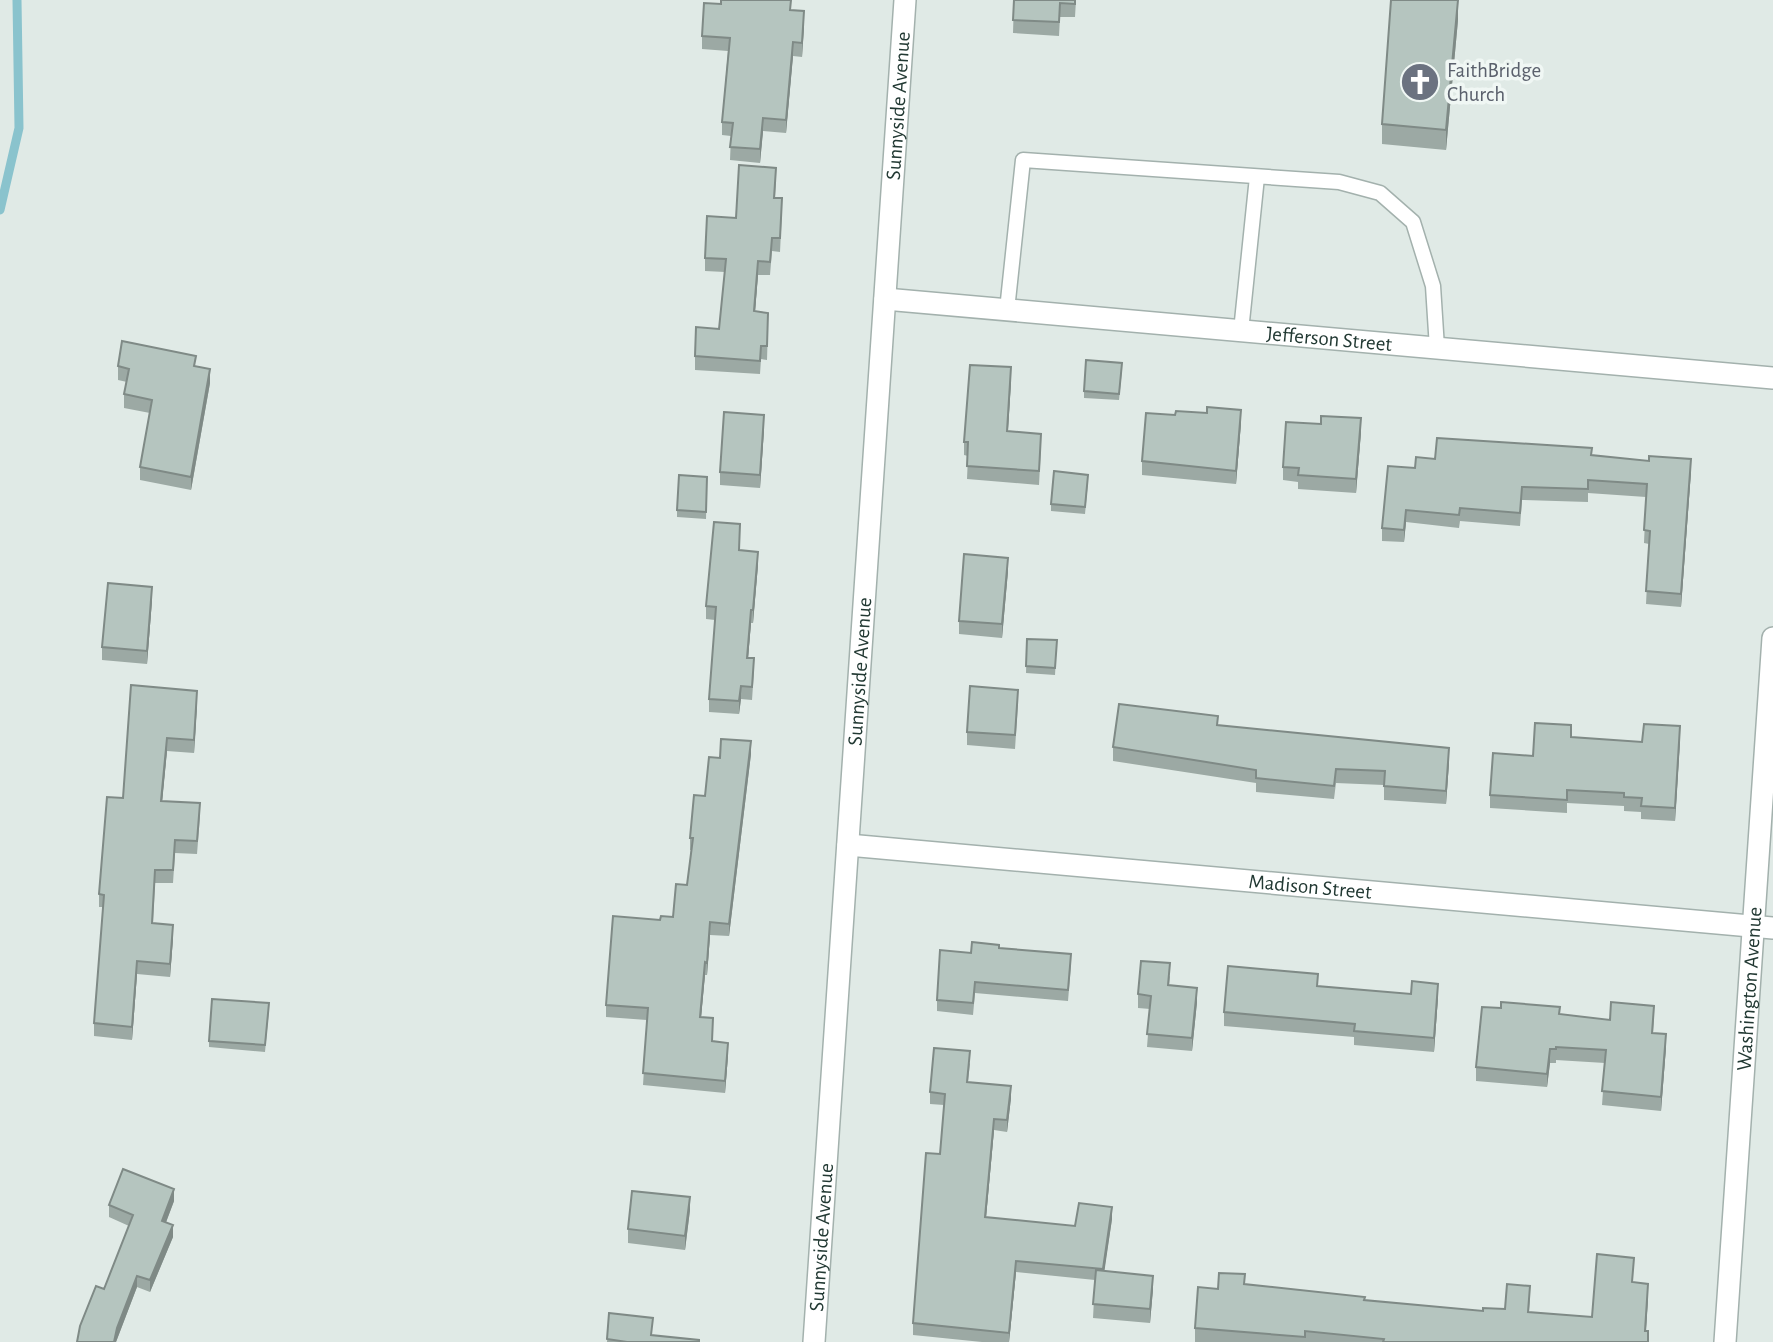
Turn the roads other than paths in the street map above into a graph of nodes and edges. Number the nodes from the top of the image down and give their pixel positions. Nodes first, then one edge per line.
1 (905, 0) edge
2 (1256, 177) junction
3 (885, 299) junction
4 (1007, 310) junction
5 (1241, 331) junction
6 (1437, 348) junction
7 (1773, 378) edge
8 (1773, 638) edge
9 (848, 845) junction
10 (1763, 927) edge
11 (814, 1342) edge
12 (1725, 1342) edge

1 - 3 street, Sunnyside Avenue
2 - 4 lane
2 - 5 lane
2 - 6 lane
3 - 4 street, Jefferson Street
3 - 9 street, Sunnyside Avenue
4 - 5 street, Jefferson Street
5 - 6 street, Jefferson Street
6 - 7 street, Jefferson Street
8 - 10 street, Washington Avenue
9 - 10 street, Madison Street
9 - 11 street, Sunnyside Avenue
10 - 12 street, Washington Avenue

